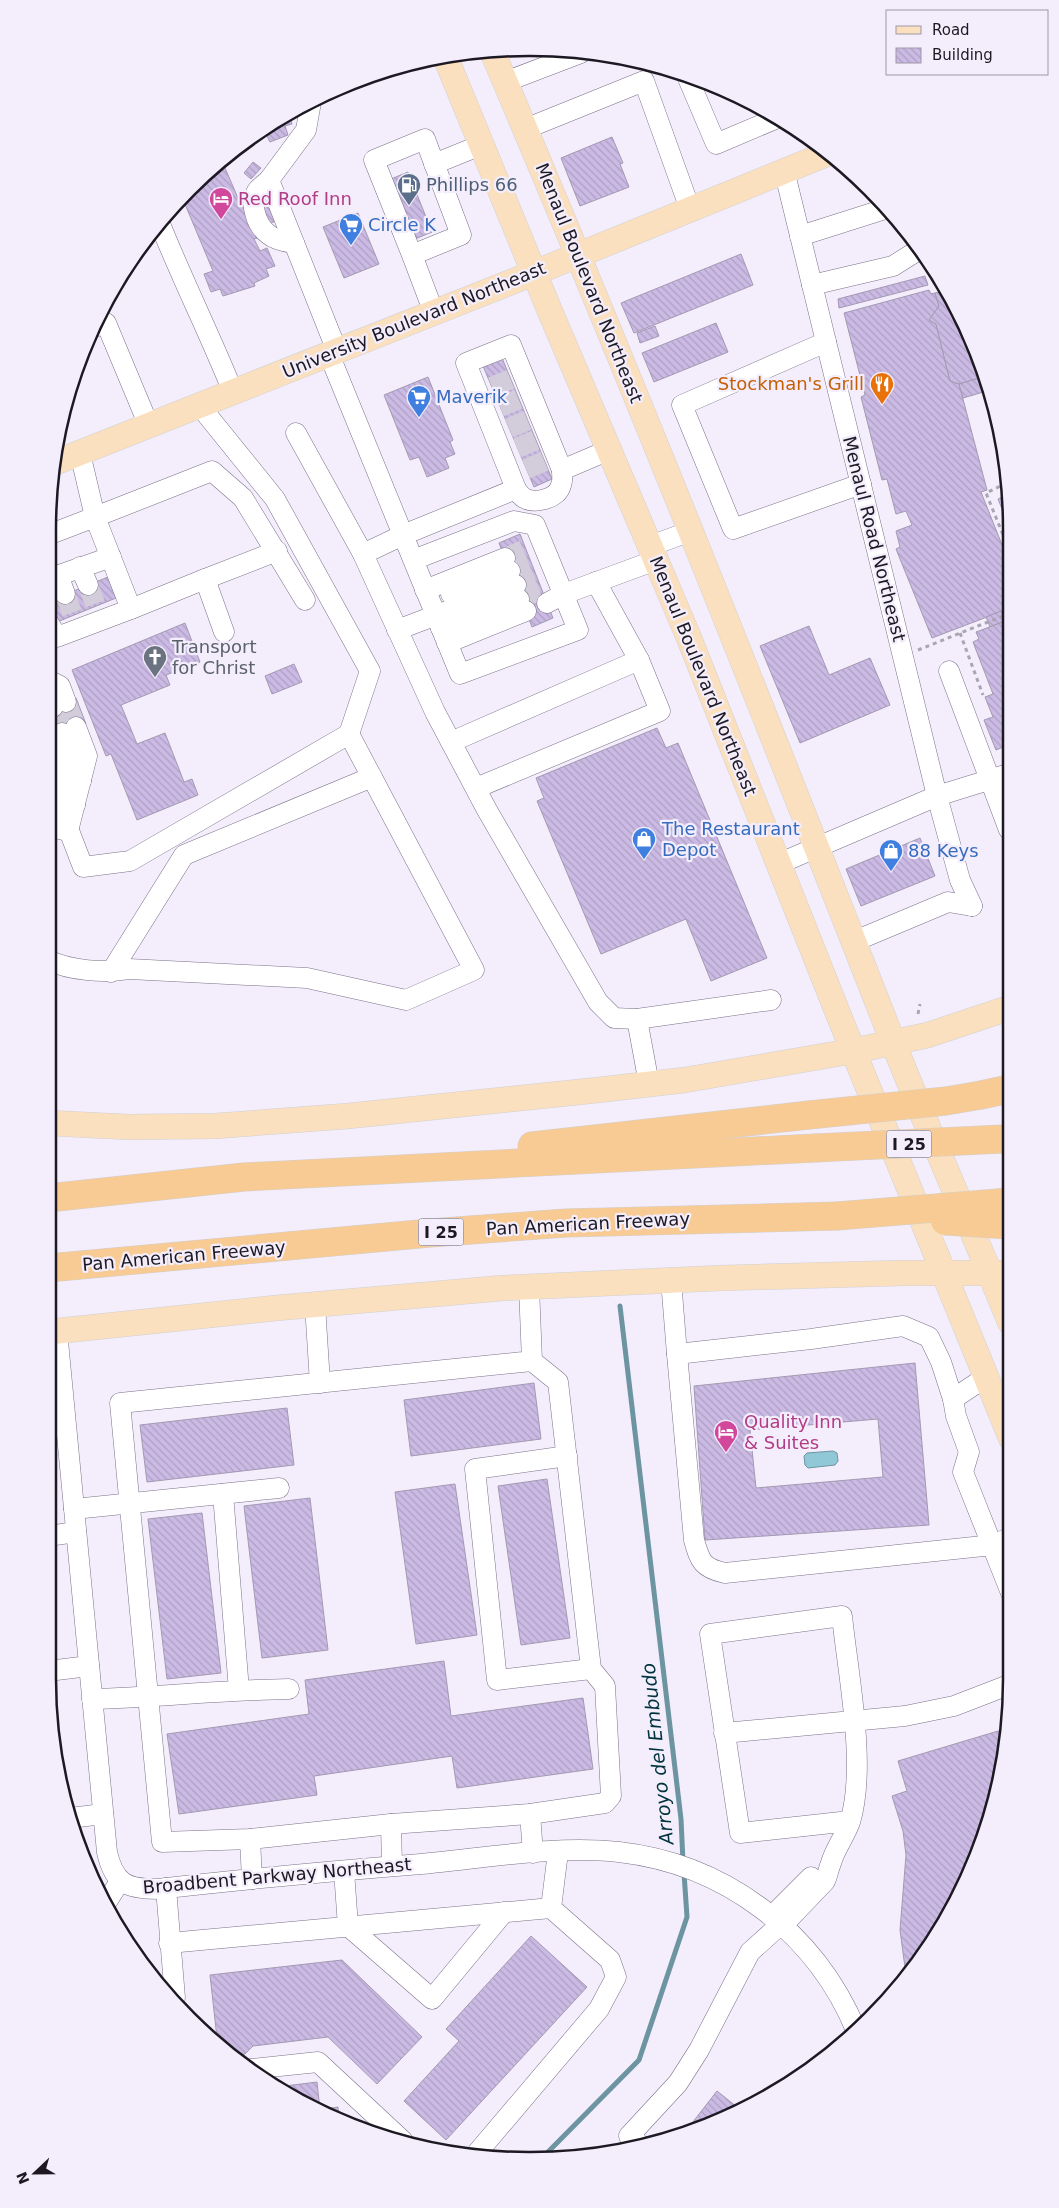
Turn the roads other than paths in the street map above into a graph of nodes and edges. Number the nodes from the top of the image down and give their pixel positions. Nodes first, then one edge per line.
1 (495, 57) edge
2 (567, 58) edge
3 (448, 63) edge
4 (506, 82) junction
5 (691, 84) edge
6 (310, 110) edge
7 (769, 122) edge
8 (525, 129) junction
9 (482, 145) junction
10 (821, 156) edge
11 (434, 164) junction
12 (784, 170) junction
13 (690, 208) junction
14 (879, 211) edge
15 (163, 231) edge
16 (800, 236) junction
17 (913, 253) edge
18 (579, 254) junction
19 (412, 255) junction
20 (534, 273) junction
21 (812, 285) junction
22 (434, 312) junction
23 (103, 324) edge
24 (826, 342) junction
25 (333, 353) junction
26 (233, 392) junction
27 (199, 406) junction
28 (149, 426) junction
29 (296, 433) dead end
30 (609, 450) junction
31 (80, 453) junction
32 (61, 460) edge
33 (554, 462) junction
34 (518, 478) junction
35 (861, 484) junction
36 (95, 516) junction
37 (690, 531) junction
38 (56, 533) edge
39 (403, 535) junction
40 (277, 551) junction
41 (653, 553) junction
42 (363, 554) junction
43 (111, 557) junction
44 (413, 560) junction
45 (545, 573) junction
46 (56, 577) edge
47 (205, 579) junction
48 (56, 581) edge
49 (596, 582) junction
50 (515, 585) junction
51 (65, 594) tunnel mouth
52 (305, 600) dead end
53 (131, 609) junction
54 (436, 616) junction
55 (397, 630) junction
56 (224, 632) dead end
57 (56, 635) edge
58 (638, 660) junction
59 (949, 671) dead end
60 (56, 684) edge
61 (56, 698) tunnel mouth
62 (62, 733) edge
63 (349, 734) junction
64 (451, 742) junction
65 (372, 777) junction
66 (999, 777) edge
67 (476, 788) junction
68 (937, 796) junction
69 (1003, 798) edge
70 (74, 805) junction
71 (56, 822) edge
72 (56, 827) edge
73 (818, 848) junction
74 (778, 864) junction
75 (855, 942) junction
76 (56, 964) edge
77 (112, 972) junction
78 (771, 1000) dead end
79 (1003, 1010) edge
80 (637, 1019) junction
81 (894, 1043) junction
82 (853, 1051) junction
83 (649, 1084) junction
84 (1003, 1091) edge
85 (56, 1123) edge
86 (1003, 1139) edge
87 (244, 1177) junction
88 (56, 1197) edge
89 (1003, 1203) edge
90 (837, 1216) junction
91 (1003, 1225) edge
92 (56, 1267) edge
93 (943, 1273) junction
94 (1001, 1273) edge
95 (671, 1280) junction
96 (529, 1287) junction
97 (315, 1305) junction
98 (56, 1332) edge
99 (677, 1354) junction
100 (532, 1361) junction
101 (56, 1364) edge
102 (986, 1377) junction
103 (320, 1383) junction
104 (953, 1399) junction
105 (1003, 1418) edge
106 (567, 1456) junction
107 (279, 1488) dead end
108 (223, 1494) junction
109 (130, 1503) junction
110 (74, 1509) junction
111 (76, 1532) junction
112 (56, 1535) edge
113 (1002, 1541) edge
114 (89, 1666) junction
115 (592, 1669) junction
116 (56, 1670) edge
117 (1003, 1687) edge
118 (289, 1689) dead end
119 (239, 1690) junction
120 (150, 1698) junction
121 (92, 1699) junction
122 (854, 1720) junction
123 (724, 1733) junction
124 (103, 1814) junction
125 (530, 1814) junction
126 (77, 1817) edge
127 (850, 1821) junction
128 (391, 1824) junction
129 (250, 1840) junction
130 (558, 1852) junction
131 (533, 1853) junction
132 (392, 1866) junction
133 (344, 1871) junction
134 (252, 1879) junction
135 (120, 1881) junction
136 (166, 1888) junction
137 (110, 1897) edge
138 (551, 1908) junction
139 (504, 1912) junction
140 (779, 1922) junction
141 (348, 1926) junction
142 (169, 1943) junction
143 (174, 1991) edge
144 (853, 2024) edge
145 (261, 2068) edge
146 (393, 2132) edge
147 (635, 2140) edge
148 (479, 2149) edge

1 - 4 main road, Menaul Boulevard Northeast
2 - 4 street
3 - 9 main road, Menaul Boulevard Northeast
4 - 8 main road, Menaul Boulevard Northeast
5 - 7 street
6 - 25 street
8 - 13 street
8 - 18 main road, Menaul Boulevard Northeast
9 - 11 street
9 - 20 main road, Menaul Boulevard Northeast
10 - 12 main road, University Boulevard Northeast
11 - 19 street
11 - 19 street
12 - 13 main road, University Boulevard Northeast
12 - 16 street, Menaul Road Northeast
13 - 18 main road, University Boulevard Northeast
14 - 16 street
15 - 26 street
16 - 21 street, Menaul Road Northeast
17 - 21 street
18 - 20 main road, University Boulevard Northeast
18 - 37 main road, Menaul Boulevard Northeast
19 - 22 street
20 - 22 main road, University Boulevard Northeast
20 - 30 main road, Menaul Boulevard Northeast
21 - 24 street, Menaul Road Northeast
22 - 25 main road, University Boulevard Northeast
23 - 28 street
24 - 35 street, Menaul Road Northeast
24 - 35 street
25 - 26 main road, University Boulevard Northeast
25 - 39 street
26 - 27 main road, University Boulevard Northeast
27 - 28 main road, University Boulevard Northeast
27 - 63 street
28 - 31 main road, University Boulevard Northeast
29 - 42 street
30 - 33 street
30 - 41 main road, Menaul Boulevard Northeast
31 - 32 main road, University Boulevard Northeast
31 - 36 street
33 - 34 street
33 - 34 street
34 - 39 street
35 - 68 street, Menaul Road Northeast
36 - 38 street
36 - 40 street
36 - 43 street
37 - 41 street
37 - 73 main road, Menaul Boulevard Northeast
39 - 42 street
39 - 44 street
40 - 47 street
40 - 52 street
41 - 49 street
41 - 74 main road, Menaul Boulevard Northeast
42 - 55 street
43 - 46 street
43 - 53 street
44 - 45 street
44 - 54 street
45 - 49 street
45 - 54 street
47 - 53 street
47 - 56 street
48 - 51 street
49 - 58 street
50 - 54 street
50 - 54 street
50 - 54 street
53 - 57 street
54 - 55 street
55 - 64 street
58 - 64 street
58 - 67 street
59 - 66 street
60 - 61 street
62 - 70 street
62 - 70 street
63 - 65 street
63 - 72 street
64 - 67 street
65 - 77 street
65 - 77 street
66 - 68 street
66 - 69 street
67 - 80 street
68 - 73 street
68 - 75 street, Menaul Road Northeast
70 - 71 street
73 - 74 street
73 - 75 main road, Menaul Boulevard Northeast
74 - 82 main road, Menaul Boulevard Northeast
75 - 81 main road, Menaul Boulevard Northeast
76 - 77 street
78 - 80 street
79 - 81 main road
80 - 83 street
81 - 82 main road
81 - 94 main road, Menaul Boulevard Northeast
82 - 83 main road
82 - 93 main road, Menaul Boulevard Northeast
83 - 85 main road
84 - 87 highway, bridge
86 - 87 highway, I 25, bridge
87 - 88 highway, I 25
89 - 90 highway, Pan American Freeway / I 25, bridge
90 - 91 highway, bridge
90 - 92 highway, Pan American Freeway / I 25
93 - 94 main road
93 - 95 main road
93 - 102 main road, Menaul Boulevard Northeast
95 - 96 main road
95 - 99 street
96 - 97 main road
96 - 100 street
97 - 98 main road
97 - 103 street
99 - 104 street
99 - 113 street
100 - 103 street
100 - 106 street
101 - 110 street, Broadbent Parkway Northeast
102 - 104 street
102 - 105 main road, Menaul Boulevard Northeast
103 - 109 street
104 - 113 street
106 - 115 street
106 - 115 street
107 - 108 street
108 - 109 street
108 - 119 street
109 - 110 street
109 - 120 street
110 - 111 street, Broadbent Parkway Northeast
111 - 112 street
111 - 114 street, Broadbent Parkway Northeast
114 - 116 street
114 - 121 street, Broadbent Parkway Northeast
115 - 125 street
117 - 122 street
118 - 119 street
119 - 120 street
120 - 121 street
120 - 129 street
121 - 124 street, Broadbent Parkway Northeast
122 - 123 street
122 - 123 street
122 - 127 street
123 - 127 street
124 - 126 street
124 - 135 street, Broadbent Parkway Northeast
125 - 128 street
125 - 131 street
127 - 140 street
128 - 129 street
128 - 132 street
129 - 134 street
130 - 131 street, Broadbent Parkway Northeast
130 - 138 street
130 - 140 street, Broadbent Parkway Northeast
131 - 132 street, Broadbent Parkway Northeast
132 - 133 street, Broadbent Parkway Northeast
133 - 134 street, Broadbent Parkway Northeast
133 - 141 street
134 - 136 street, Broadbent Parkway Northeast
135 - 136 street, Broadbent Parkway Northeast
135 - 137 street
136 - 142 street
138 - 139 street
138 - 148 street
139 - 141 street
139 - 141 street
140 - 144 street, Broadbent Parkway Northeast
140 - 147 street
141 - 142 street
142 - 143 street
145 - 146 street

